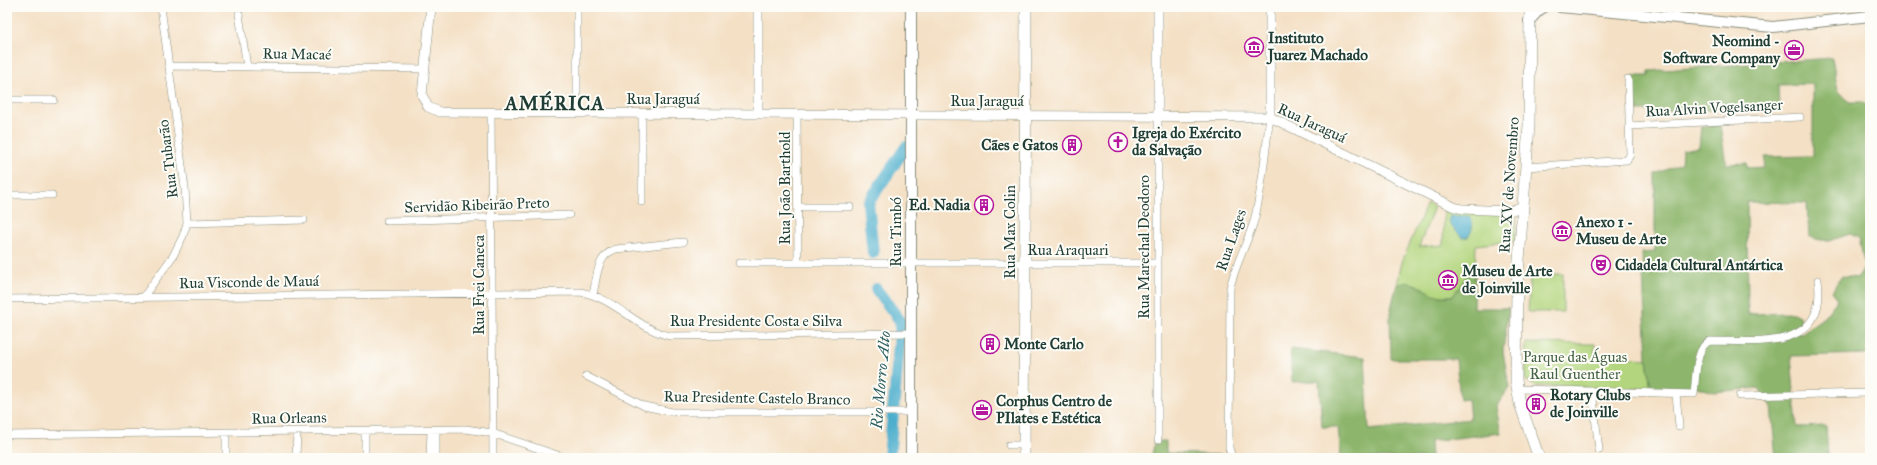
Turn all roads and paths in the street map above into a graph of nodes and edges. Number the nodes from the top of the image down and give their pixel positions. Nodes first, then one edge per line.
1 (161, 7) edge
2 (431, 7) edge
3 (577, 7) edge
4 (758, 7) edge
5 (911, 7) edge
6 (1026, 7) edge
7 (1158, 7) edge
8 (1270, 7) edge
9 (1530, 7) edge
10 (1544, 7) edge
11 (1560, 7) edge
12 (1570, 7) edge
13 (239, 14) dead end
14 (1870, 16) edge
15 (1529, 21) junction
16 (169, 66) junction
17 (247, 67) junction
18 (425, 69) junction
19 (1628, 79) dead end
20 (7, 100) edge
21 (54, 100) dead end
22 (491, 112) junction
23 (577, 113) junction
24 (642, 113) junction
25 (758, 114) junction
26 (797, 114) junction
27 (911, 115) junction
28 (1026, 116) junction
29 (1158, 116) junction
30 (1270, 117) junction
31 (1800, 117) dead end
32 (1629, 126) junction
33 (1526, 167) junction
34 (7, 195) edge
35 (52, 195) dead end
36 (642, 202) dead end
37 (1524, 206) junction
38 (850, 207) dead end
39 (798, 208) junction
40 (569, 215) dead end
41 (491, 217) junction
42 (304, 220) dead end
43 (387, 221) dead end
44 (187, 223) junction
45 (682, 242) dead end
46 (739, 263) dead end
47 (798, 263) junction
48 (911, 263) junction
49 (1025, 263) junction
50 (1158, 263) junction
51 (1818, 280) dead end
52 (492, 292) junction
53 (593, 294) junction
54 (144, 296) junction
55 (7, 299) edge
56 (908, 333) junction
57 (586, 376) dead end
58 (1517, 389) junction
59 (1592, 391) junction
60 (1676, 394) junction
61 (1870, 394) edge
62 (1740, 396) dead end
63 (906, 412) junction
64 (1679, 426) dead end
65 (434, 430) junction
66 (296, 431) junction
67 (365, 431) junction
68 (226, 432) junction
69 (492, 433) junction
70 (7, 435) edge
71 (1158, 440) dead end
72 (1024, 444) junction
73 (1009, 445) dead end
74 (1599, 450) dead end
75 (226, 458) edge
76 (296, 458) edge
77 (365, 458) edge
78 (430, 458) edge
79 (436, 458) edge
80 (492, 458) edge
81 (566, 458) edge
82 (911, 458) edge
83 (1024, 458) edge
84 (1232, 458) edge
85 (1539, 458) edge

1 - 16 street, Rua Tubarão
2 - 18 street
3 - 23 street
4 - 25 street
5 - 27 main road, Rua Timbó
6 - 28 main road, Rua Max Colin
7 - 29 street, Rua Marechal Deodoro
8 - 30 street, Rua Lages
9 - 15 main road, Rua XV de Novembro
10 - 15 main road
11 - 12 main road
12 - 14 main road
13 - 17 street
15 - 33 main road, Rua XV de Novembro
16 - 17 street, Rua Macaé
16 - 44 street, Rua Tubarão
17 - 18 street, Rua Macaé
18 - 22 street, Rua Jaraguá
19 - 32 street
20 - 21 street
22 - 23 street, Rua Jaraguá
22 - 41 street, Rua Frei Caneca
23 - 24 street, Rua Jaraguá
24 - 25 street, Rua Jaraguá
24 - 36 street
25 - 26 street, Rua Jaraguá
26 - 27 street, Rua Jaraguá
26 - 39 street, Rua João Barthold
27 - 28 street, Rua Jaraguá
27 - 48 main road, Rua Timbó
28 - 29 street, Rua Jaraguá
28 - 49 main road, Rua Max Colin
29 - 30 street, Rua Jaraguá
29 - 50 street, Rua Marechal Deodoro
30 - 37 street, Rua Jaraguá
30 - 84 street, Rua Lages
31 - 32 street, Rua Alvin Vogelsanger
32 - 33 street
33 - 37 main road, Rua XV de Novembro
34 - 35 street
37 - 58 main road, Rua XV de Novembro
38 - 39 street
39 - 47 street, Rua João Barthold
40 - 41 street, Servidão Ribeirão Preto
41 - 43 street, Servidão Ribeirão Preto
41 - 52 street, Rua Frei Caneca
42 - 44 street
44 - 54 street, Rua Tubarão
45 - 53 street
46 - 47 street, Rua Araquari
47 - 48 street, Rua Araquari
48 - 49 street, Rua Araquari
48 - 56 main road, Rua Timbó
49 - 50 street, Rua Araquari
49 - 72 main road, Rua Max Colin
50 - 71 street, Rua Marechal Deodoro
51 - 60 street
52 - 53 street, Rua Presidente Costa e Silva
52 - 54 street, Rua Visconde de Mauá
52 - 69 street, Rua Frei Caneca
53 - 56 street, Rua Presidente Costa e Silva
54 - 55 street, Rua Visconde de Mauá
56 - 63 main road, Rua Timbó
57 - 63 street, Rua Presidente Castelo Branco
58 - 59 street
58 - 85 main road, Rua XV de Novembro
59 - 60 street
59 - 74 street
60 - 64 street
61 - 62 street
63 - 82 main road, Rua Timbó
65 - 67 street, Rua Orleans
65 - 69 street, Rua Orleans
65 - 78 street
65 - 79 street
66 - 67 street, Rua Orleans
66 - 68 street, Rua Orleans
66 - 76 street
67 - 77 street
68 - 70 street, Rua Orleans
68 - 75 street
69 - 80 street, Rua Frei Caneca
69 - 81 street, Rua Orleans
72 - 73 street
72 - 83 main road, Rua Max Colin

